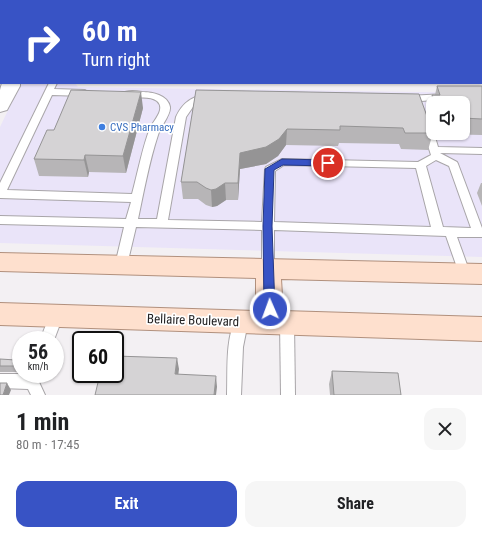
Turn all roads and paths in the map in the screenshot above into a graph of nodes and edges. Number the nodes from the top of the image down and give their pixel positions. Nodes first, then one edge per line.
1 (11, 84) edge
2 (51, 87) edge
3 (95, 93) edge
4 (118, 94) edge
5 (218, 95) edge
6 (395, 99) edge
7 (426, 99) edge
8 (0, 106) edge
9 (425, 121) edge
10 (482, 151) edge
11 (435, 153) junction
12 (420, 165) junction
13 (0, 194) edge
14 (137, 198) junction
15 (0, 220) edge
16 (130, 223) junction
17 (162, 224) junction
18 (268, 226) junction
19 (438, 232) junction
20 (450, 232) junction
21 (480, 233) edge
22 (0, 262) edge
23 (121, 264) junction
24 (268, 268) junction
25 (473, 273) edge
26 (0, 314) edge
27 (56, 316) junction
28 (241, 322) junction
29 (279, 323) junction
30 (482, 329) edge
31 (50, 331) edge
32 (0, 381) edge
33 (35, 384) edge
34 (234, 395) edge
35 (288, 395) edge

1 - 8 street
2 - 3 lane
2 - 13 lane
4 - 14 lane
5 - 17 lane
6 - 7 lane
9 - 11 lane
10 - 11 lane
11 - 12 lane
11 - 21 lane
12 - 18 lane
12 - 19 lane
13 - 14 lane
14 - 16 lane
15 - 16 lane
16 - 17 lane
16 - 23 lane
17 - 18 lane
18 - 19 lane
18 - 24 lane
19 - 20 lane
20 - 21 lane
20 - 25 lane
22 - 23 main road
23 - 24 main road
24 - 25 main road
24 - 29 main road
26 - 27 main road, Bellaire Boulevard
27 - 28 main road, Bellaire Boulevard
27 - 31 lane
28 - 29 main road, Bellaire Boulevard
28 - 34 lane
29 - 30 main road, Bellaire Boulevard
29 - 35 lane
32 - 33 lane

